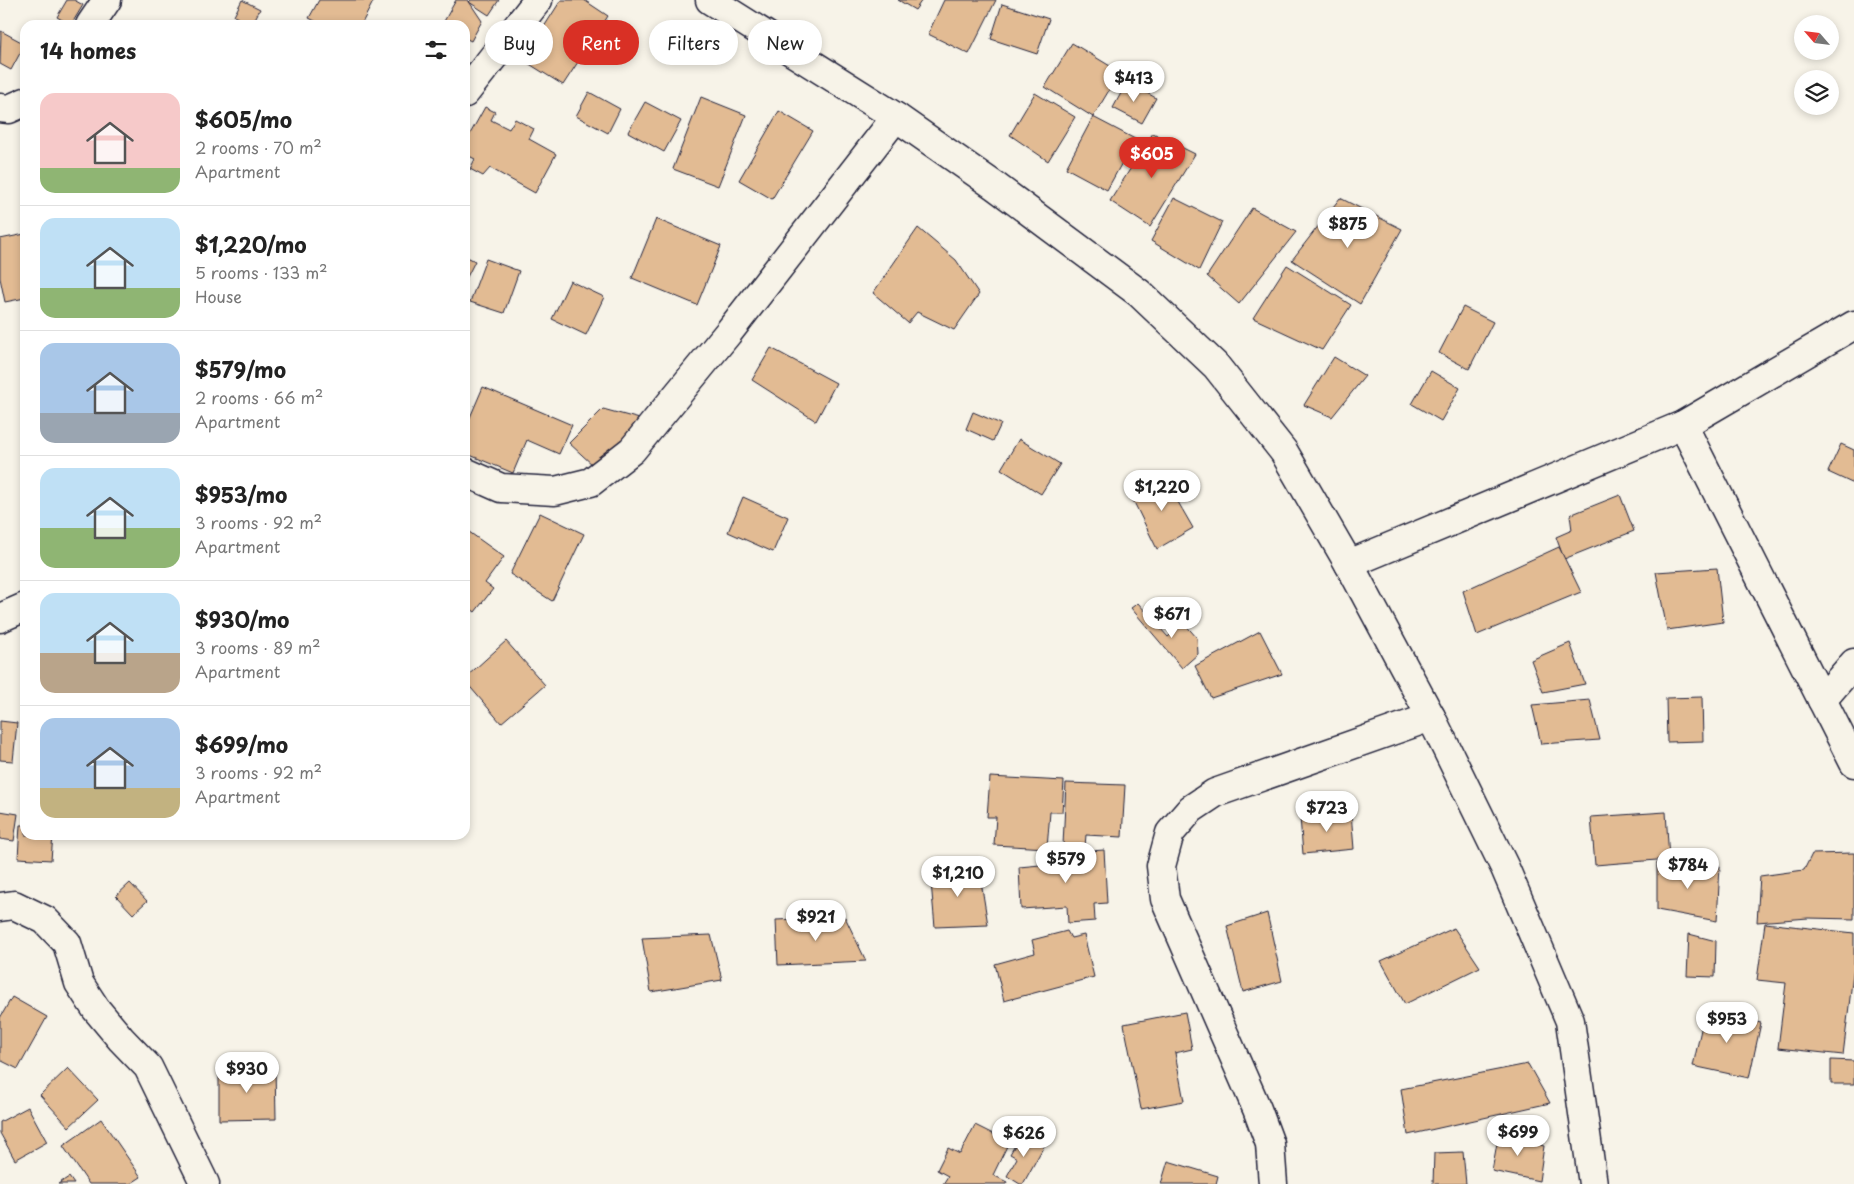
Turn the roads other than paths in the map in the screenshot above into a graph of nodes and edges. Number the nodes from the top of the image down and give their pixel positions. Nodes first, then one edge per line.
1 (107, 0) edge
2 (538, 0) edge
3 (710, 0) edge
4 (93, 20) edge
5 (470, 87) edge
6 (20, 104) edge
7 (0, 108) edge
8 (896, 117) junction
9 (1854, 325) edge
10 (1683, 425) junction
11 (470, 474) edge
12 (1349, 564) junction
13 (20, 609) edge
14 (0, 618) edge
15 (1854, 663) edge
16 (1822, 700) junction
17 (1431, 717) junction
18 (1854, 763) edge
19 (0, 907) edge
20 (206, 1184) edge
21 (1273, 1184) edge
22 (1593, 1184) edge

1 - 4 street
2 - 5 street
3 - 8 street
6 - 7 street
8 - 11 street
8 - 12 street
9 - 10 street
10 - 12 street
10 - 16 street
12 - 17 street
13 - 14 street
15 - 16 street
16 - 18 street
17 - 21 street
17 - 22 street
19 - 20 street

